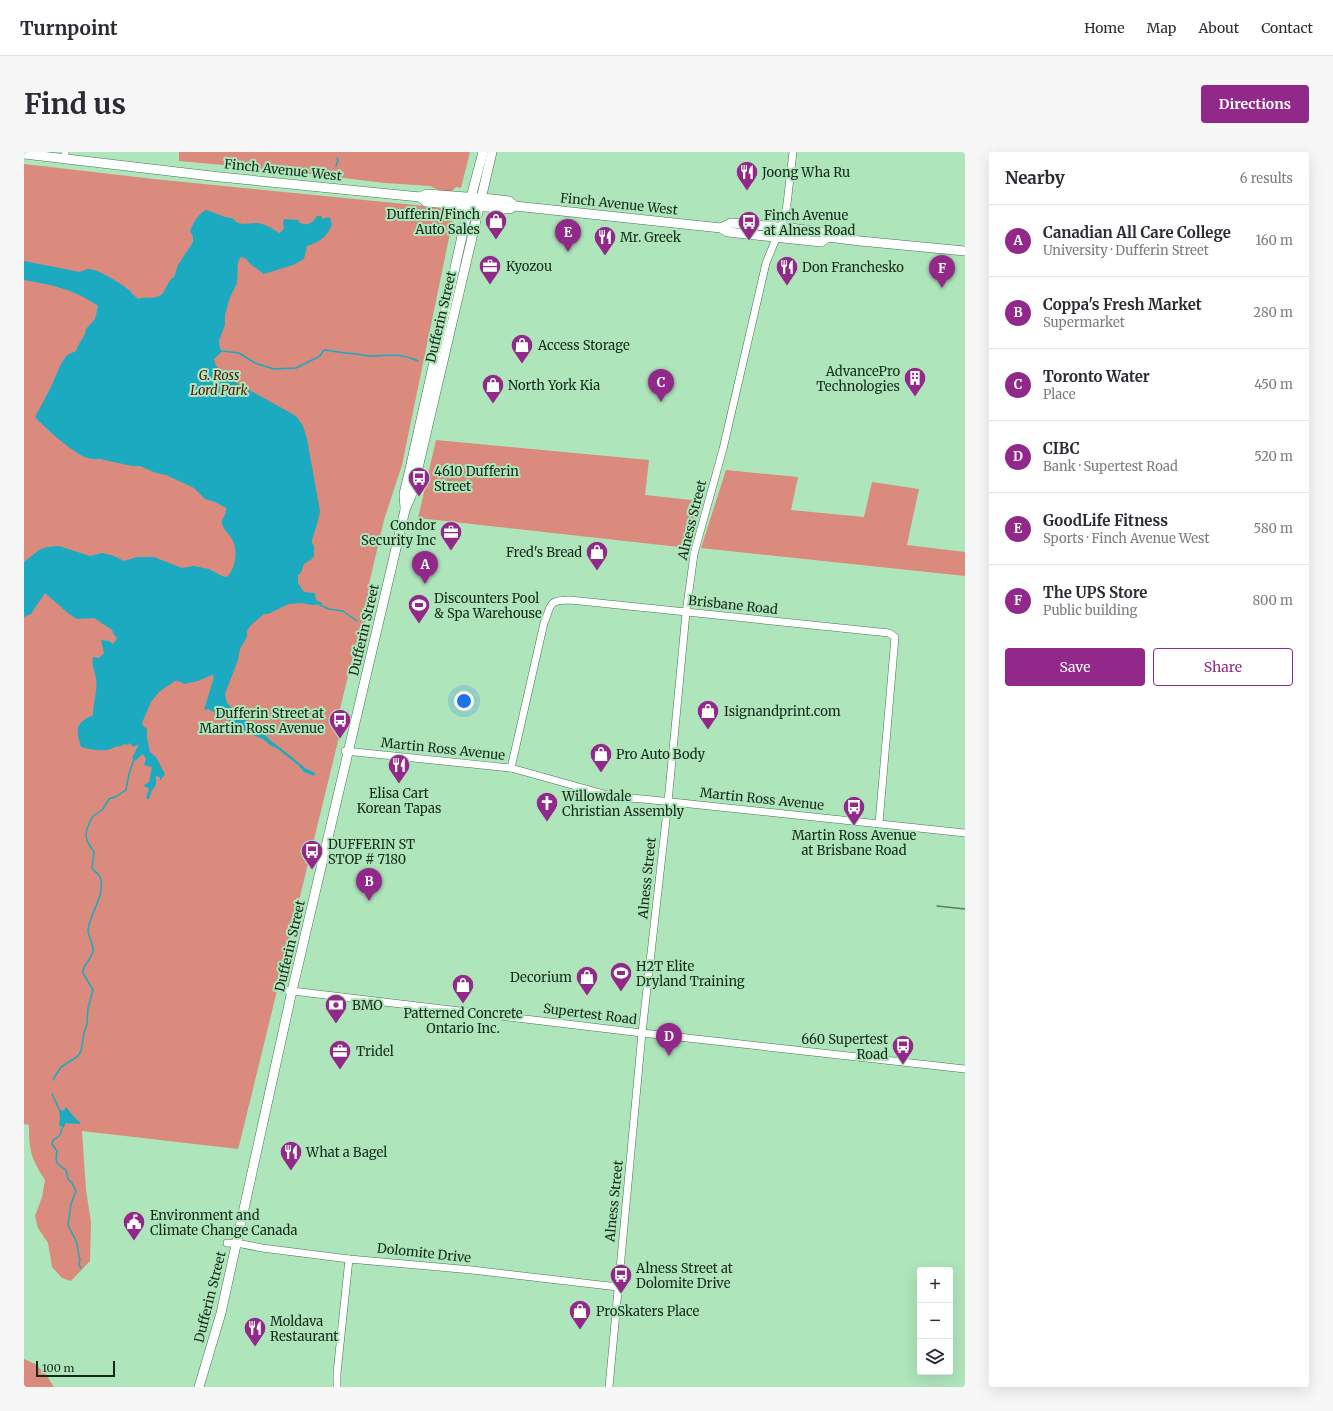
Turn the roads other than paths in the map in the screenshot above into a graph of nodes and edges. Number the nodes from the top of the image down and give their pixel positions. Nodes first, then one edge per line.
1 (483, 152) edge
2 (492, 152) edge
3 (793, 152) edge
4 (24, 154) edge
5 (65, 155) edge
6 (470, 201) junction
7 (480, 202) junction
8 (780, 227) junction
9 (721, 228) junction
10 (828, 237) junction
11 (775, 238) junction
12 (965, 251) edge
13 (405, 510) junction
14 (686, 613) junction
15 (347, 751) junction
16 (511, 768) junction
17 (668, 802) junction
18 (879, 823) junction
19 (965, 833) edge
20 (288, 991) junction
21 (642, 1033) junction
22 (965, 1068) edge
23 (232, 1243) junction
24 (349, 1259) junction
25 (618, 1287) junction
26 (199, 1387) edge
27 (337, 1387) edge
28 (609, 1387) edge

1 - 6 main road, Dufferin Street
2 - 7 main road, Dufferin Street
3 - 8 street, Alness Street
4 - 5 main road, Finch Avenue West
5 - 6 main road, Finch Avenue West
6 - 7 main road, Finch Avenue West
6 - 13 main road, Dufferin Street
7 - 9 main road, Finch Avenue West
7 - 13 main road, Dufferin Street
8 - 9 main road, Finch Avenue West
8 - 10 main road, Finch Avenue West
8 - 11 street, Alness Street
9 - 11 main road, Finch Avenue West
10 - 11 main road, Finch Avenue West
10 - 12 main road, Finch Avenue West
11 - 14 street, Alness Street
13 - 15 main road, Dufferin Street
14 - 16 street, Brisbane Road
14 - 17 street, Alness Street
14 - 18 street, Brisbane Road
15 - 16 street, Martin Ross Avenue
15 - 20 main road, Dufferin Street
16 - 17 street, Martin Ross Avenue
17 - 18 street, Martin Ross Avenue
17 - 21 street, Alness Street
18 - 19 street, Martin Ross Avenue
20 - 21 street, Supertest Road
20 - 23 main road, Dufferin Street
21 - 22 street, Supertest Road
21 - 25 street, Alness Street
23 - 24 street, Dolomite Drive
23 - 26 main road, Dufferin Street
24 - 25 street, Dolomite Drive
24 - 27 street
25 - 28 street, Alness Street

